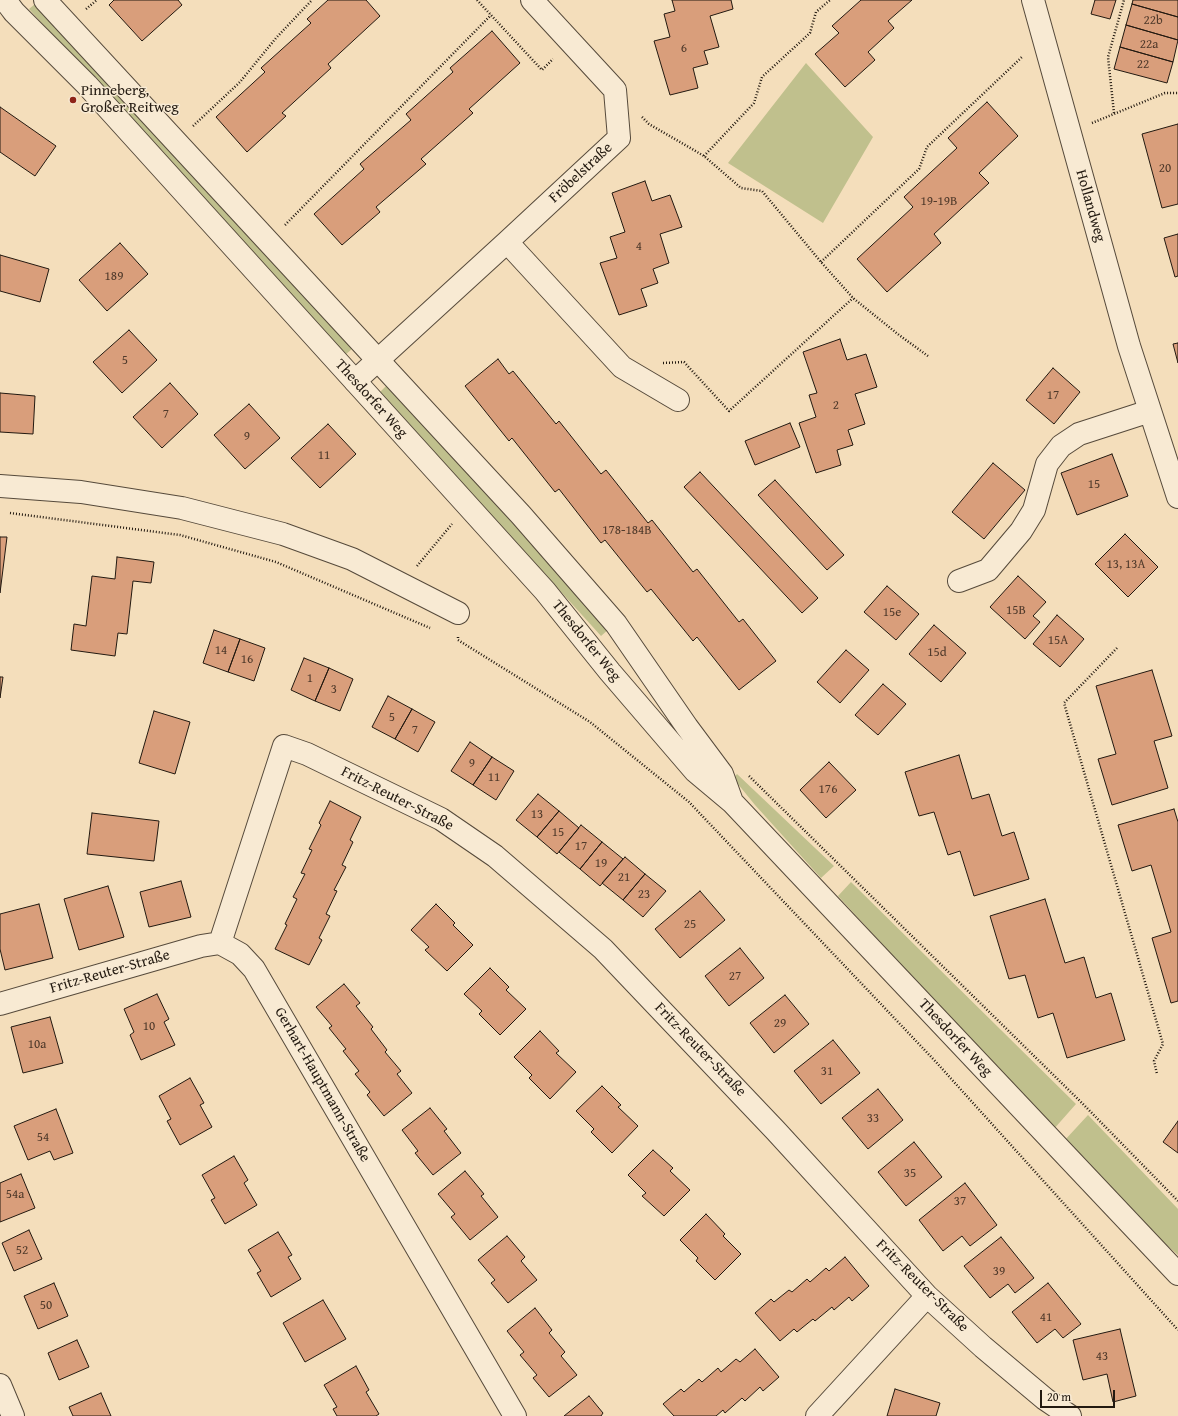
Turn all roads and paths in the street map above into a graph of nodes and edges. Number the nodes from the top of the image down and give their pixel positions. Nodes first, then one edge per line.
1 (5, 0) edge
2 (45, 0) edge
3 (97, 0) edge
4 (312, 0) edge
5 (477, 0) edge
6 (532, 0) edge
7 (830, 0) edge
8 (1034, 0) edge
9 (1124, 0) edge
10 (82, 14) dead end
11 (491, 15) junction
12 (572, 42) junction
13 (1047, 46) junction
14 (615, 90) junction
15 (1178, 93) edge
16 (1114, 113) junction
17 (191, 128) dead end
18 (1070, 133) junction
19 (704, 156) junction
20 (268, 240) junction
21 (507, 242) junction
22 (821, 262) junction
23 (853, 298) junction
24 (928, 356) dead end
25 (378, 360) junction
26 (661, 364) dead end
27 (355, 380) junction
28 (678, 400) dead end
29 (1150, 411) junction
30 (0, 486) edge
31 (1178, 497) edge
32 (8, 512) dead end
33 (456, 519) dead end
34 (959, 581) dead end
35 (402, 585) junction
36 (458, 613) joint
37 (436, 630) dead end
38 (451, 637) dead end
39 (458, 640) junction
40 (1117, 648) dead end
41 (745, 771) dead end
42 (732, 802) junction
43 (220, 943) junction
44 (0, 1004) edge
45 (1157, 1074) dead end
46 (1178, 1201) edge
47 (1178, 1274) edge
48 (927, 1296) junction
49 (1178, 1330) edge
50 (0, 1385) edge
51 (12, 1416) edge
52 (515, 1416) edge
53 (817, 1416) edge
54 (1070, 1416) edge

1 - 27 street, Thesdorfer Weg
2 - 20 street, Thesdorfer Weg
3 - 10 path
4 - 17 path
5 - 11 path
6 - 12 street
7 - 19 path
8 - 13 street, Hollandweg
9 - 16 path
11 - 12 path
11 - 20 path
12 - 14 street
13 - 18 street, Hollandweg
13 - 22 path
14 - 19 path
14 - 21 street, Fröbelstraße
15 - 16 path
16 - 18 path
18 - 29 street, Hollandweg
19 - 22 path
20 - 25 street, Thesdorfer Weg
21 - 25 street, Fröbelstraße
21 - 28 street
22 - 23 path
23 - 24 path
23 - 26 path
25 - 27 street, Fröbelstraße
25 - 42 street, Thesdorfer Weg
27 - 42 street, Thesdorfer Weg
29 - 31 street, Hollandweg
29 - 34 street
30 - 35 street
32 - 37 path
33 - 35 path
35 - 36 street
36 - 39 path
38 - 39 path
39 - 49 path
40 - 45 path
41 - 46 path
42 - 47 street, Thesdorfer Weg
43 - 44 street, Fritz-Reuter-Straße
43 - 48 street, Fritz-Reuter-Straße
43 - 52 street, Gerhart-Hauptmann-Straße
48 - 53 street
48 - 54 street, Fritz-Reuter-Straße
50 - 51 street

